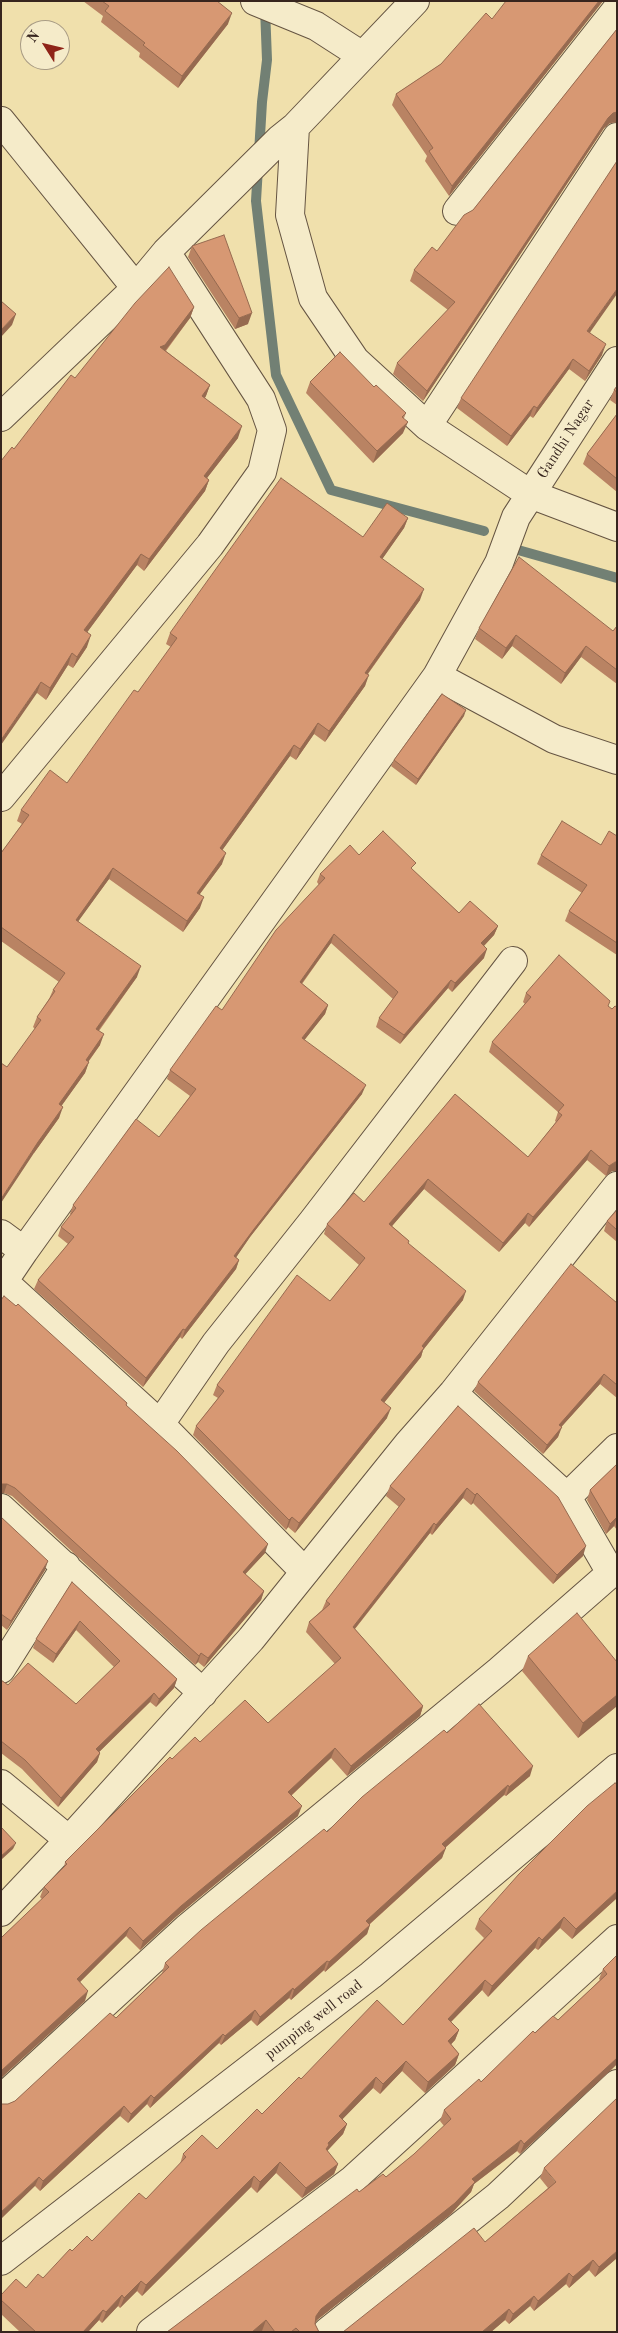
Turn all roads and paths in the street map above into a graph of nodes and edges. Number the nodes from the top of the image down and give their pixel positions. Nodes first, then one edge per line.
1 (255, 1) edge
2 (415, 1) edge
3 (617, 9) edge
4 (361, 56) junction
5 (1, 122) edge
6 (287, 133) junction
7 (617, 137) edge
8 (457, 211) dead end
9 (166, 252) junction
10 (136, 288) junction
11 (617, 362) edge
12 (1, 417) edge
13 (427, 426) junction
14 (530, 494) junction
15 (617, 526) edge
16 (437, 676) junction
17 (617, 760) edge
18 (1, 797) edge
19 (514, 961) dead end
20 (617, 1186) edge
21 (1, 1234) edge
22 (24, 1251) junction
23 (2, 1284) edge
24 (453, 1393) junction
25 (160, 1424) junction
26 (617, 1448) edge
27 (567, 1497) junction
28 (1, 1508) edge
29 (66, 1566) junction
30 (614, 1570) edge
31 (305, 1572) junction
32 (1, 1669) edge
33 (203, 1693) junction
34 (617, 1768) edge
35 (1, 1784) edge
36 (69, 1840) junction
37 (1, 1912) edge
38 (617, 1939) edge
39 (617, 2084) edge
40 (1, 2099) edge
41 (1, 2261) edge
42 (151, 2332) edge
43 (327, 2332) edge

1 - 4 street
2 - 4 street
3 - 8 street
4 - 6 street
5 - 10 street
6 - 9 street
6 - 13 street
7 - 13 street
9 - 10 street
9 - 18 street
10 - 12 street
11 - 14 street, Gandhi Nagar
13 - 14 street
14 - 15 street
14 - 16 street, Gandhi Nagar
16 - 17 street
16 - 22 street, Gandhi Nagar
19 - 25 street
20 - 24 street
21 - 22 street
22 - 23 street, Gandhi Nagar
23 - 25 street
24 - 27 street
24 - 31 street
25 - 31 street
26 - 27 street
27 - 30 street
28 - 29 street
29 - 32 street
29 - 33 street
30 - 40 street
31 - 33 street
33 - 36 street
34 - 41 street, pumping well road
35 - 36 street
36 - 37 street
38 - 42 street
39 - 43 street

